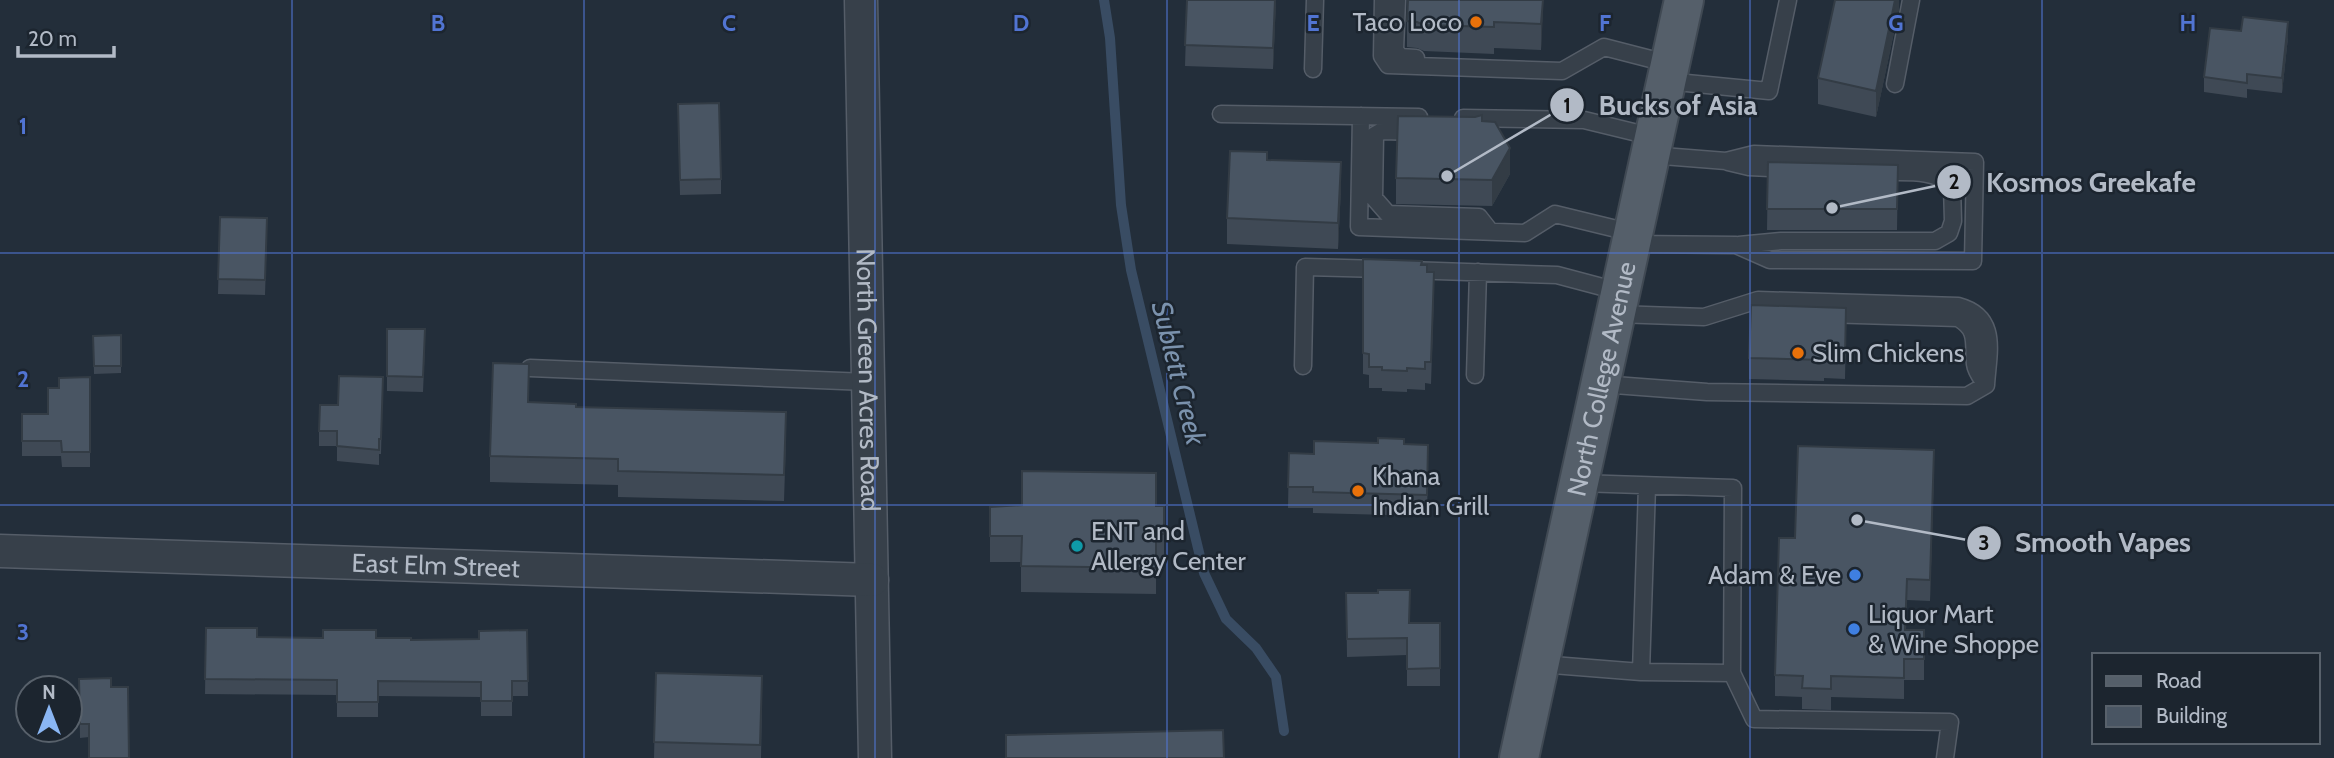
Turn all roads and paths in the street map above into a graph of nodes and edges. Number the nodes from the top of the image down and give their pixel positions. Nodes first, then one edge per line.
1 (861, 0) edge
2 (1315, 0) edge
3 (1383, 0) edge
4 (1397, 0) edge
5 (1684, 0) edge
6 (1787, 0) edge
7 (1911, 0) edge
8 (1485, 68) junction
9 (1313, 69) dead end
10 (1668, 73) junction
11 (1895, 84) dead end
12 (1221, 114) dead end
13 (1361, 116) junction
14 (1498, 119) junction
15 (1436, 123) junction
16 (1462, 133) edge
17 (1652, 146) junction
18 (1726, 161) junction
19 (1490, 231) junction
20 (1632, 238) junction
21 (1736, 245) junction
22 (1478, 272) junction
23 (1618, 303) junction
24 (1303, 366) dead end
25 (530, 369) edge
26 (1475, 375) dead end
27 (867, 382) junction
28 (1601, 384) junction
29 (1579, 484) junction
30 (1647, 486) junction
31 (0, 551) edge
32 (872, 580) junction
33 (1540, 664) junction
34 (1641, 672) junction
35 (1732, 673) junction
36 (875, 758) edge
37 (1519, 758) edge
38 (1945, 758) edge

1 - 27 street, North Green Acres Road
2 - 9 lane
3 - 8 lane
4 - 8 lane
5 - 10 main road, North College Avenue
6 - 10 lane
7 - 11 lane
8 - 10 lane
10 - 17 main road, North College Avenue
12 - 13 lane
13 - 15 lane
13 - 19 lane
14 - 15 lane
14 - 16 lane
14 - 17 lane
15 - 19 lane
17 - 18 lane
17 - 20 main road, North College Avenue
18 - 21 lane
18 - 21 lane
19 - 20 lane
20 - 21 lane
20 - 23 main road, North College Avenue
22 - 23 lane
22 - 24 lane
22 - 26 lane
23 - 28 main road, North College Avenue
23 - 28 lane
25 - 27 lane
27 - 32 street, North Green Acres Road
28 - 29 main road, North College Avenue
29 - 30 lane
29 - 33 main road, North College Avenue
30 - 34 lane
30 - 35 lane
31 - 32 street, East Elm Street
32 - 36 street, North Green Acres Road
33 - 34 lane
33 - 37 main road, North College Avenue
34 - 35 lane
35 - 38 lane

